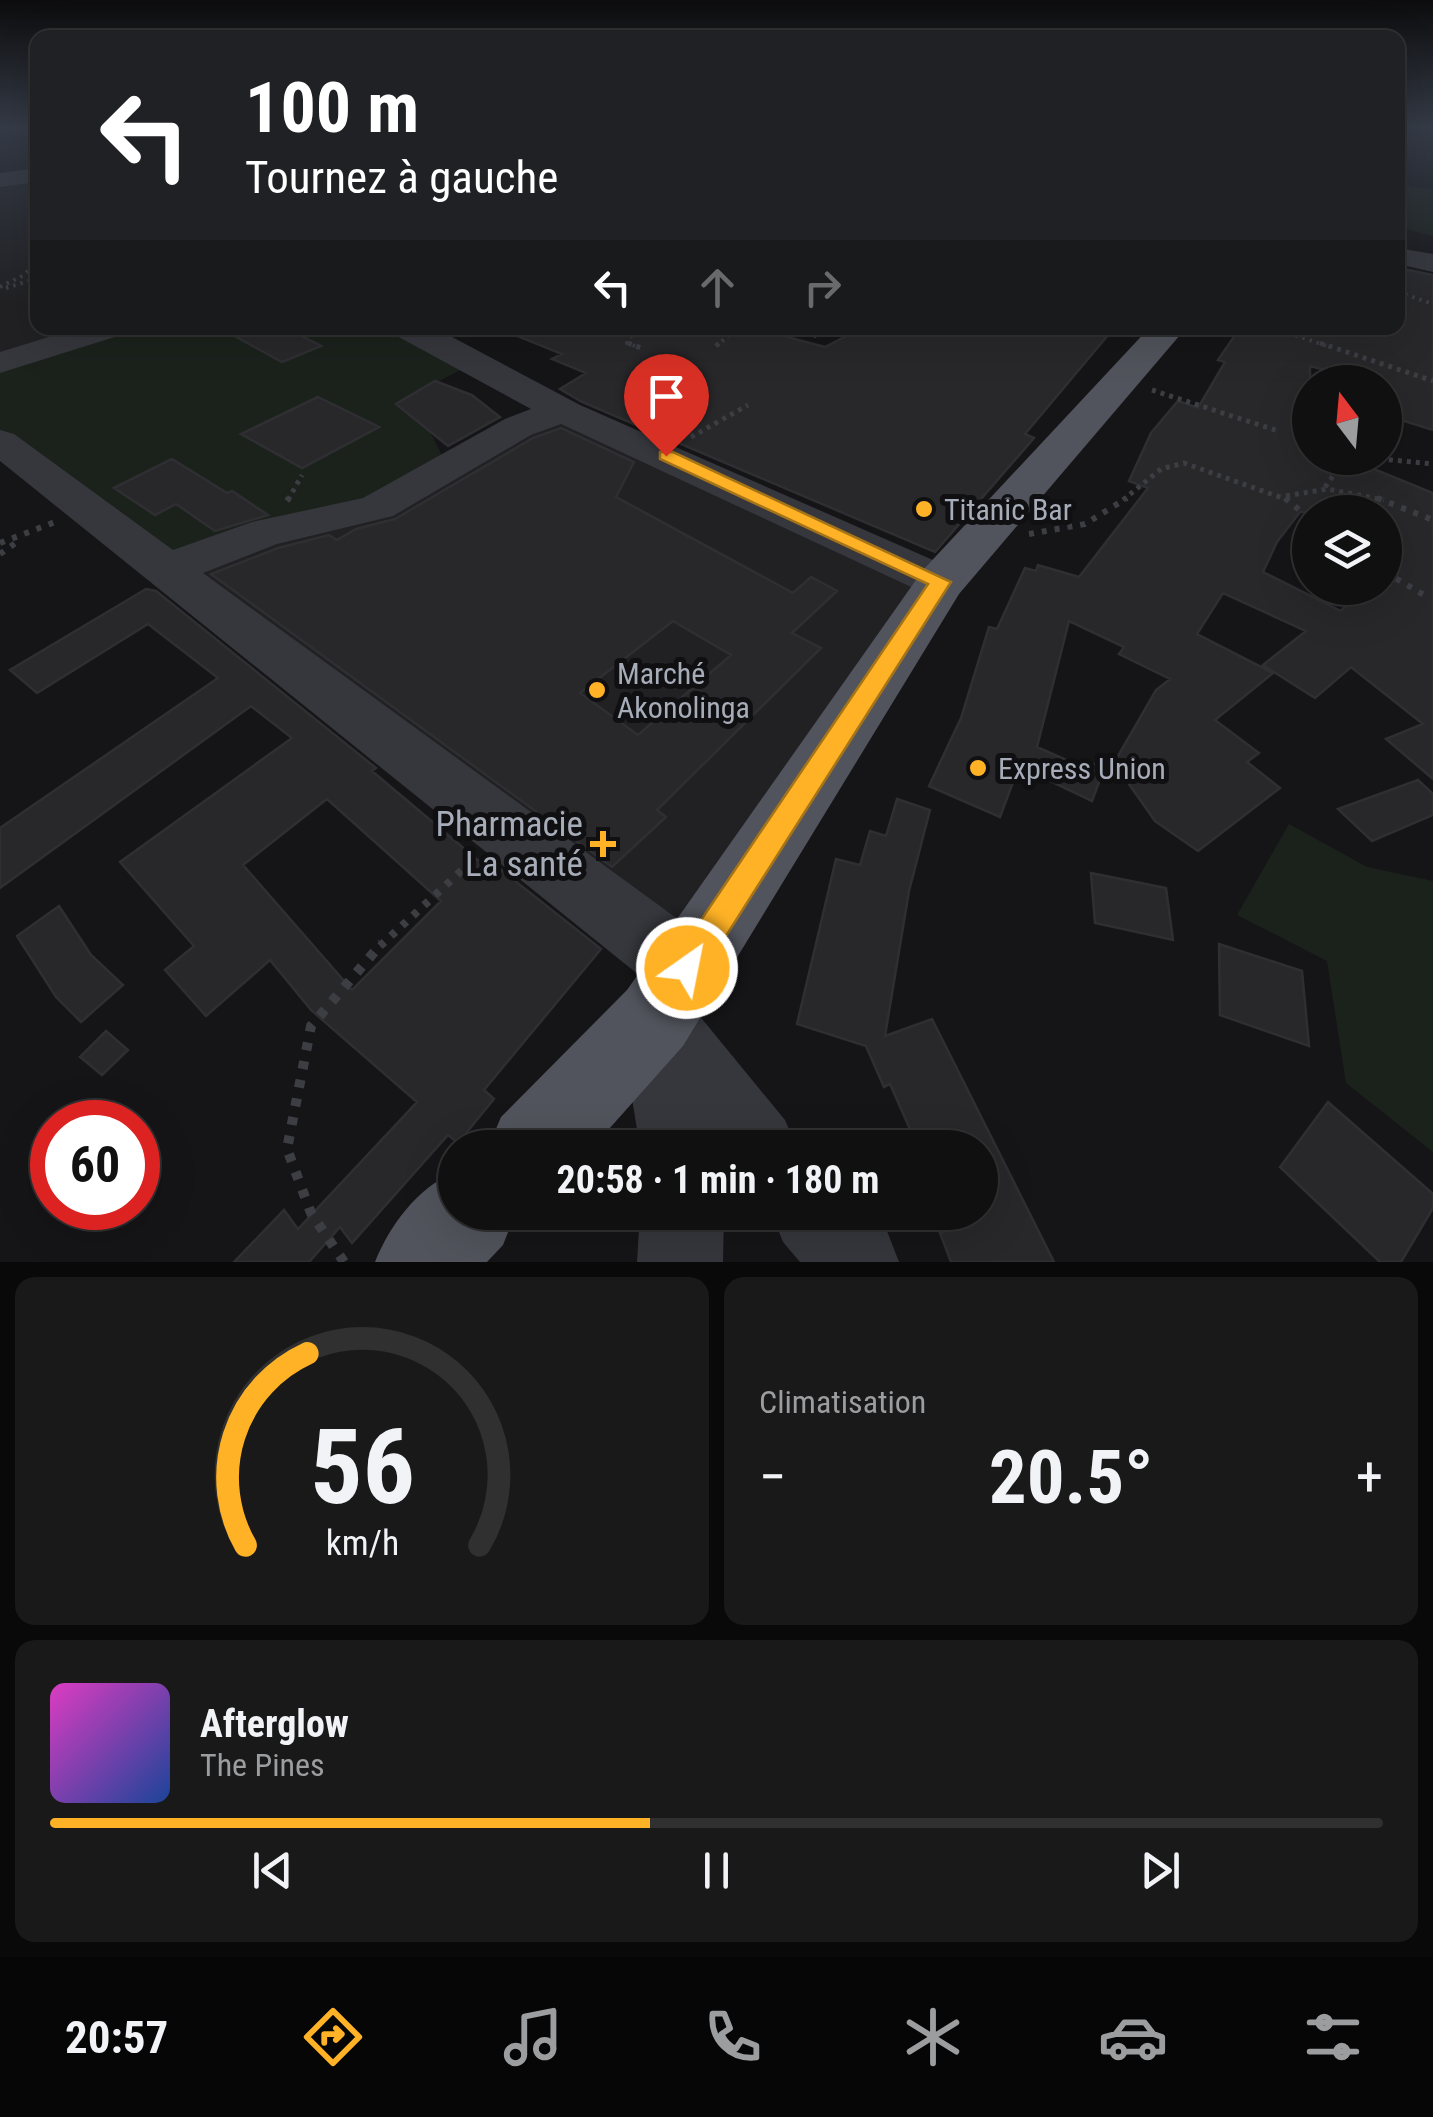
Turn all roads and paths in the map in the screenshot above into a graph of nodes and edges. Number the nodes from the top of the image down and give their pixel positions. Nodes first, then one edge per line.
1 (1405, 257) edge
2 (1433, 263) edge
3 (30, 269) edge
4 (30, 280) edge
5 (0, 288) edge
6 (1405, 294) edge
7 (1433, 304) edge
8 (88, 335) edge
9 (425, 335) edge
10 (632, 335) edge
11 (729, 335) edge
12 (812, 335) edge
13 (1162, 335) edge
14 (1295, 335) edge
15 (820, 337) dead end
16 (716, 346) dead end
17 (644, 349) dead end
18 (0, 363) edge
19 (1123, 378) junction
20 (1433, 381) edge
21 (748, 404) dead end
22 (562, 411) junction
23 (1278, 431) dead end
24 (0, 442) edge
25 (666, 456) junction
26 (1402, 461) edge
27 (1433, 464) edge
28 (1334, 475) edge
29 (1324, 488) junction
30 (1284, 496) junction
31 (1292, 503) edge
32 (85, 508) junction
33 (1433, 520) edge
34 (982, 536) junction
35 (22, 538) junction
36 (0, 543) edge
37 (0, 554) edge
38 (165, 570) junction
39 (940, 582) junction
40 (1402, 582) edge
41 (1424, 594) dead end
42 (505, 831) junction
43 (671, 993) junction
44 (548, 1130) edge
45 (679, 1130) edge
46 (747, 1130) edge
47 (453, 1230) edge
48 (681, 1230) edge
49 (828, 1230) edge
50 (344, 1262) edge
51 (423, 1262) edge
52 (680, 1262) edge
53 (856, 1262) edge

1 - 2 street
3 - 5 path
4 - 5 path
6 - 7 path
8 - 18 street
9 - 22 street
10 - 17 path
11 - 16 path
12 - 15 path
13 - 19 main road
14 - 20 path
19 - 23 path
19 - 34 main road
21 - 25 path
22 - 25 street
22 - 38 street
24 - 32 street
25 - 39 street
26 - 27 path
28 - 29 path
29 - 30 path
29 - 33 path
30 - 31 path
30 - 34 path
32 - 35 path
32 - 38 street
34 - 39 main road
35 - 36 path
35 - 37 path
38 - 42 street
39 - 43 main road
40 - 41 path
42 - 43 street
42 - 50 path
43 - 44 main road
43 - 45 street
43 - 46 street
47 - 51 main road
48 - 52 street
49 - 53 street

